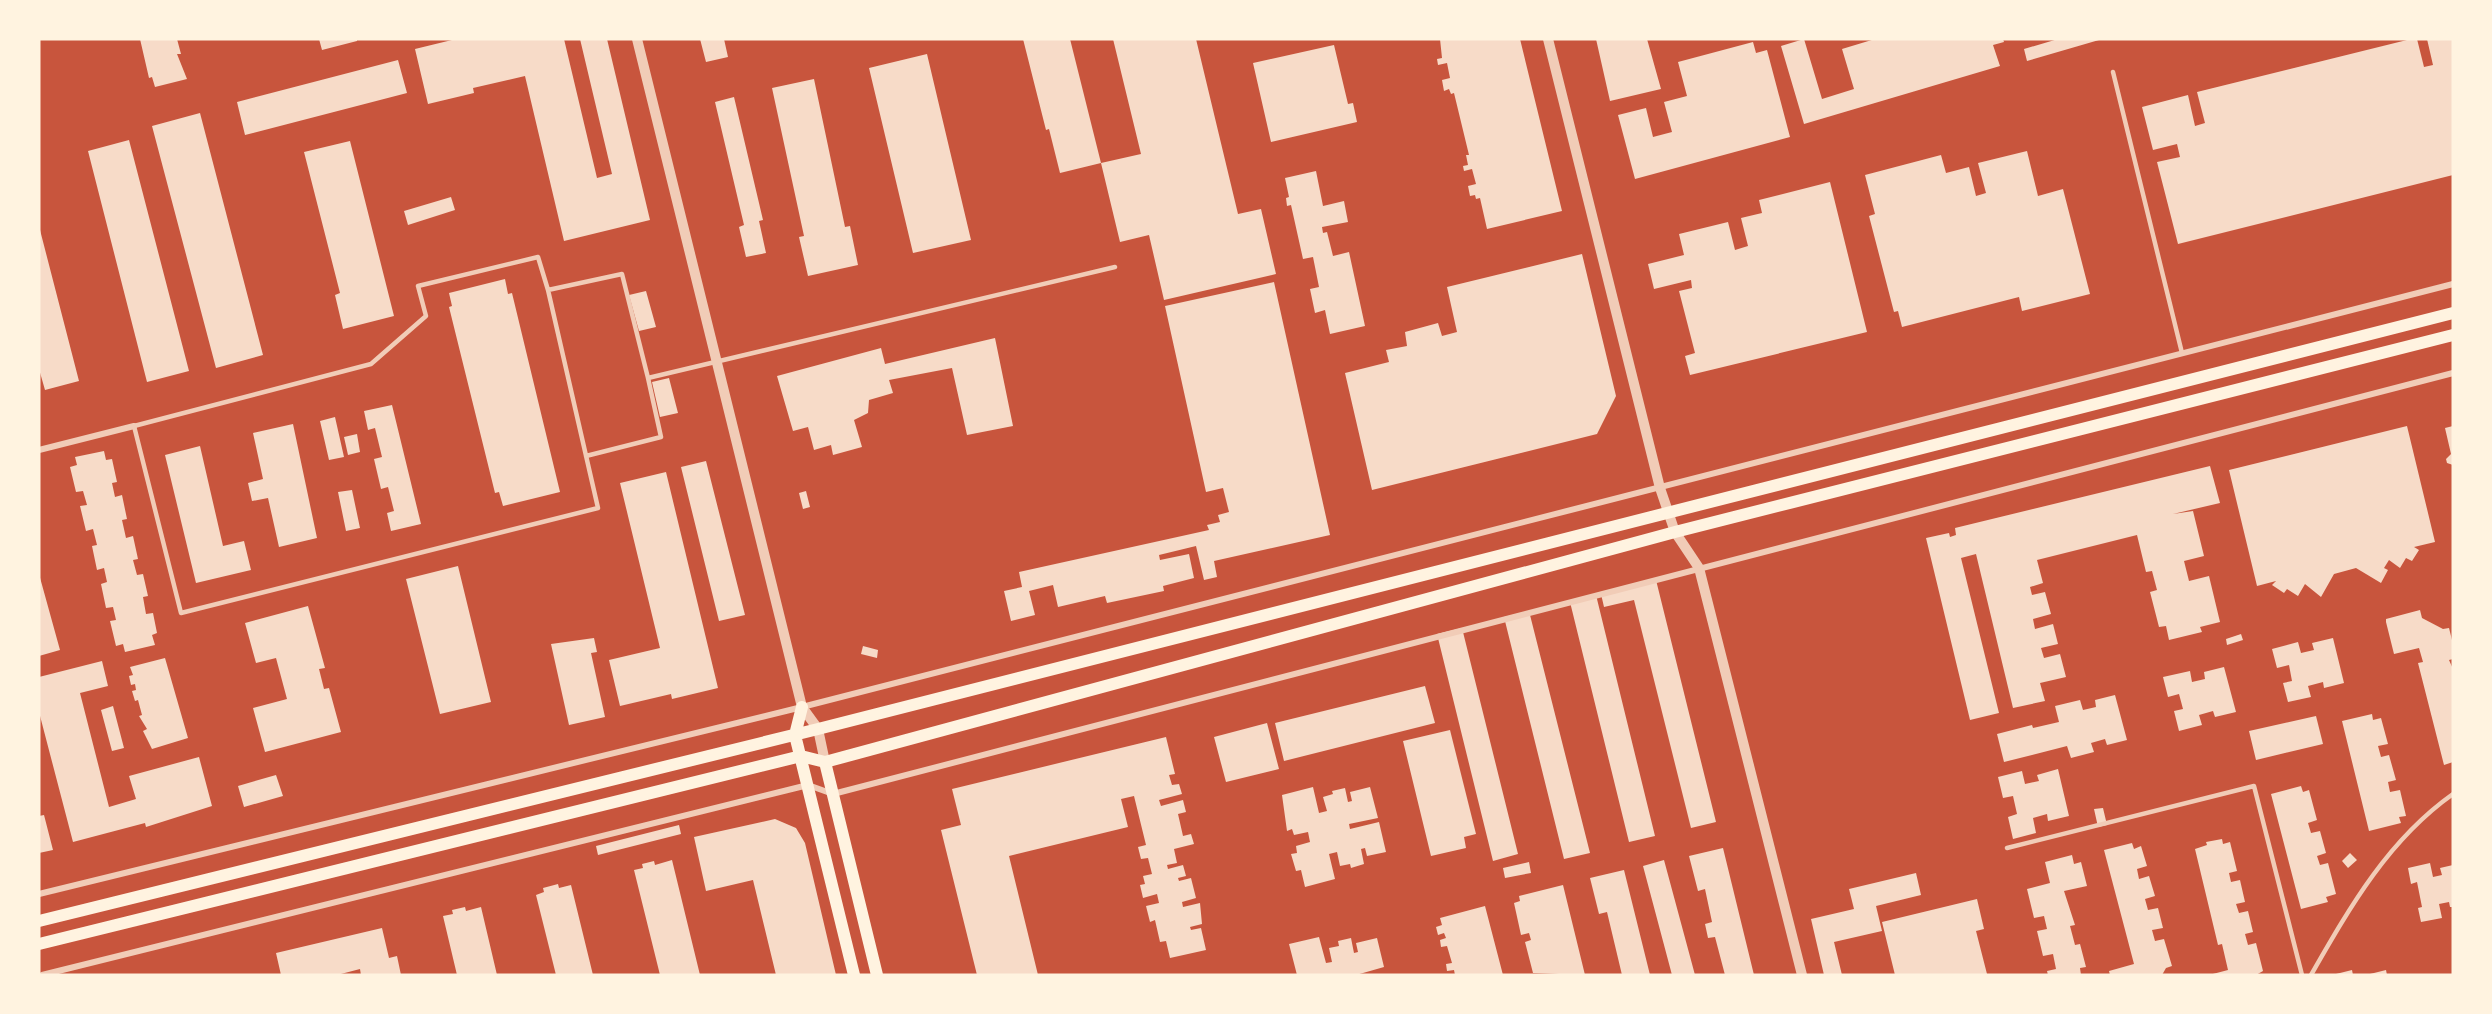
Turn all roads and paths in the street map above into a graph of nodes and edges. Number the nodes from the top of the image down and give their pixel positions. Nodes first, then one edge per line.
1 (637, 39) edge
2 (1548, 39) edge
3 (2113, 72) dead end
4 (1114, 267) dead end
5 (2453, 284) edge
6 (548, 290) junction
7 (2453, 313) edge
8 (2453, 335) edge
9 (2182, 353) junction
10 (717, 361) junction
11 (2453, 373) edge
12 (648, 378) junction
13 (135, 426) junction
14 (39, 450) edge
15 (586, 456) junction
16 (1660, 488) junction
17 (1666, 512) junction
18 (1676, 532) junction
19 (1699, 568) junction
20 (802, 707) junction
21 (818, 729) junction
22 (795, 735) junction
23 (801, 756) junction
24 (825, 762) junction
25 (808, 785) junction
26 (833, 794) junction
27 (2453, 794) edge
28 (2007, 848) dead end
29 (39, 894) edge
30 (39, 921) edge
31 (39, 944) edge
32 (42, 975) edge
33 (854, 975) edge
34 (877, 975) edge
35 (1802, 975) edge
36 (2302, 975) edge
37 (2311, 975) edge

1 - 10 street
2 - 16 street
3 - 9 lane
4 - 10 lane
5 - 9 street
6 - 12 lane
6 - 13 lane
6 - 15 lane
7 - 17 main road
8 - 18 main road
9 - 16 street
10 - 12 lane
10 - 20 street
11 - 19 street
12 - 15 lane
13 - 14 street
13 - 15 lane
16 - 17 street
16 - 20 street
17 - 18 street
17 - 21 main road
18 - 19 street
18 - 24 main road
19 - 26 street
19 - 35 street
20 - 21 street
20 - 22 main road
20 - 29 street
21 - 22 main road
21 - 24 street
22 - 23 main road
22 - 30 main road
23 - 24 main road
23 - 25 main road
23 - 31 main road
24 - 26 main road
25 - 26 street
25 - 32 street
25 - 33 main road
26 - 34 main road
27 - 37 lane
28 - 36 lane

